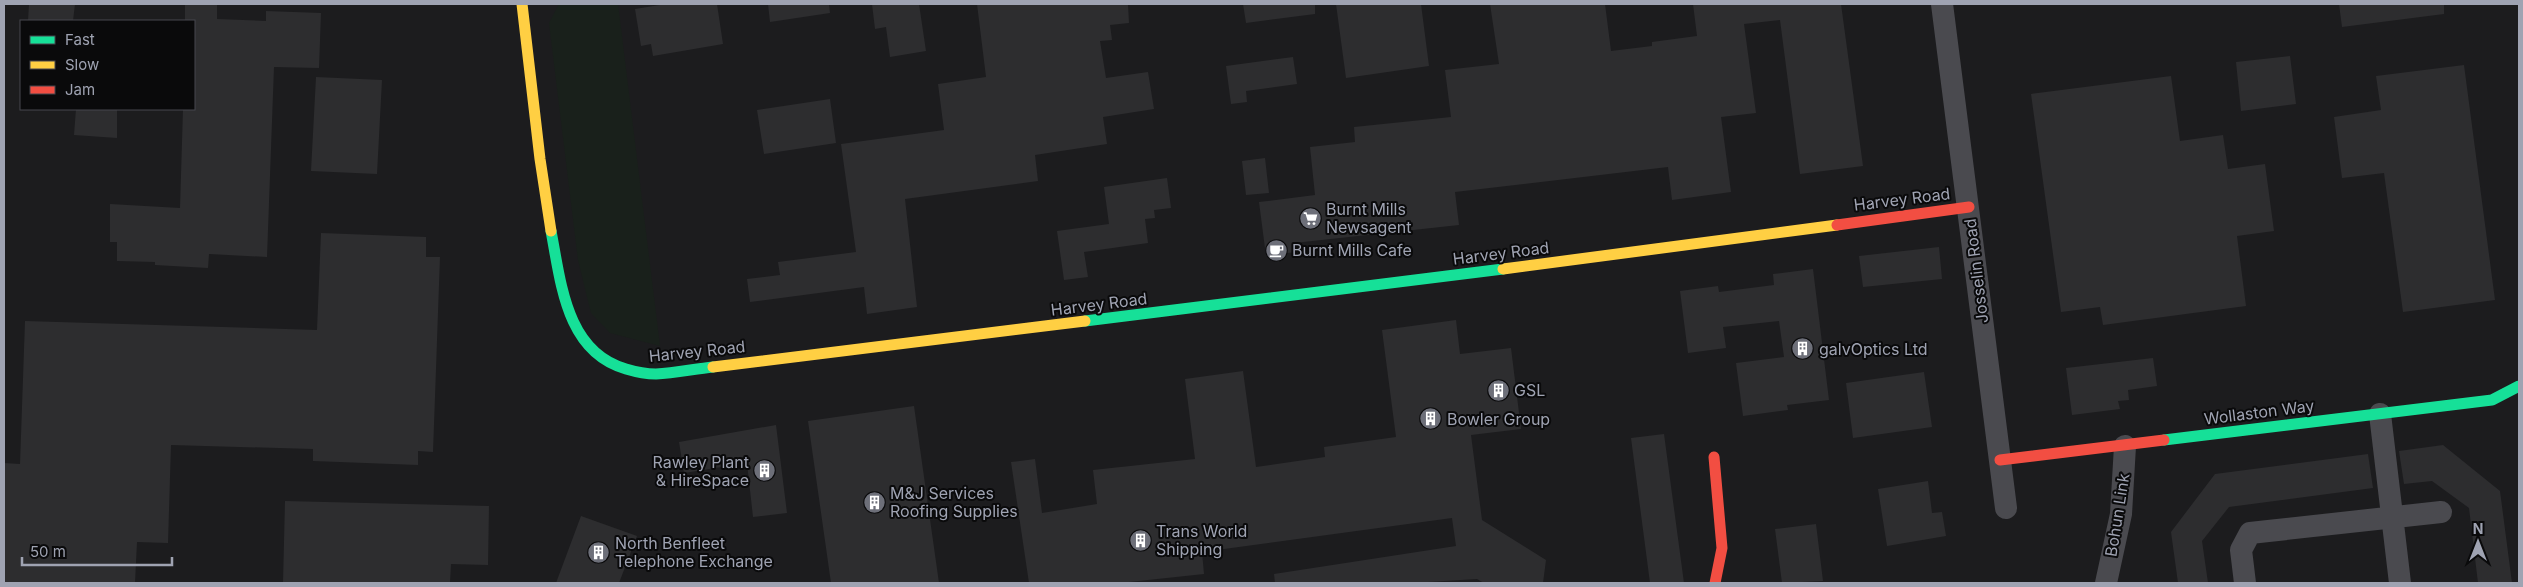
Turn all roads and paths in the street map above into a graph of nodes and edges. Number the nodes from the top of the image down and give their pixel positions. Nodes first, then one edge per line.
1 (522, 4) edge
2 (1942, 4) edge
3 (1969, 207) junction
4 (2519, 386) edge
5 (2380, 414) junction
6 (2125, 446) junction
7 (1714, 457) dead end
8 (2000, 460) junction
9 (2006, 508) dead end
10 (2441, 512) dead end
11 (2393, 518) junction
12 (1715, 583) edge
13 (2106, 583) edge
14 (2245, 583) edge
15 (2400, 583) edge

1 - 3 street, Harvey Road
2 - 3 street, Josselin Road
3 - 8 street, Josselin Road
4 - 5 street, Wollaston Way
5 - 6 street, Wollaston Way
5 - 11 street
6 - 8 street, Wollaston Way
6 - 13 street, Bohun Link
7 - 12 street
8 - 9 street, Josselin Road
10 - 11 street
11 - 14 street
11 - 15 street

